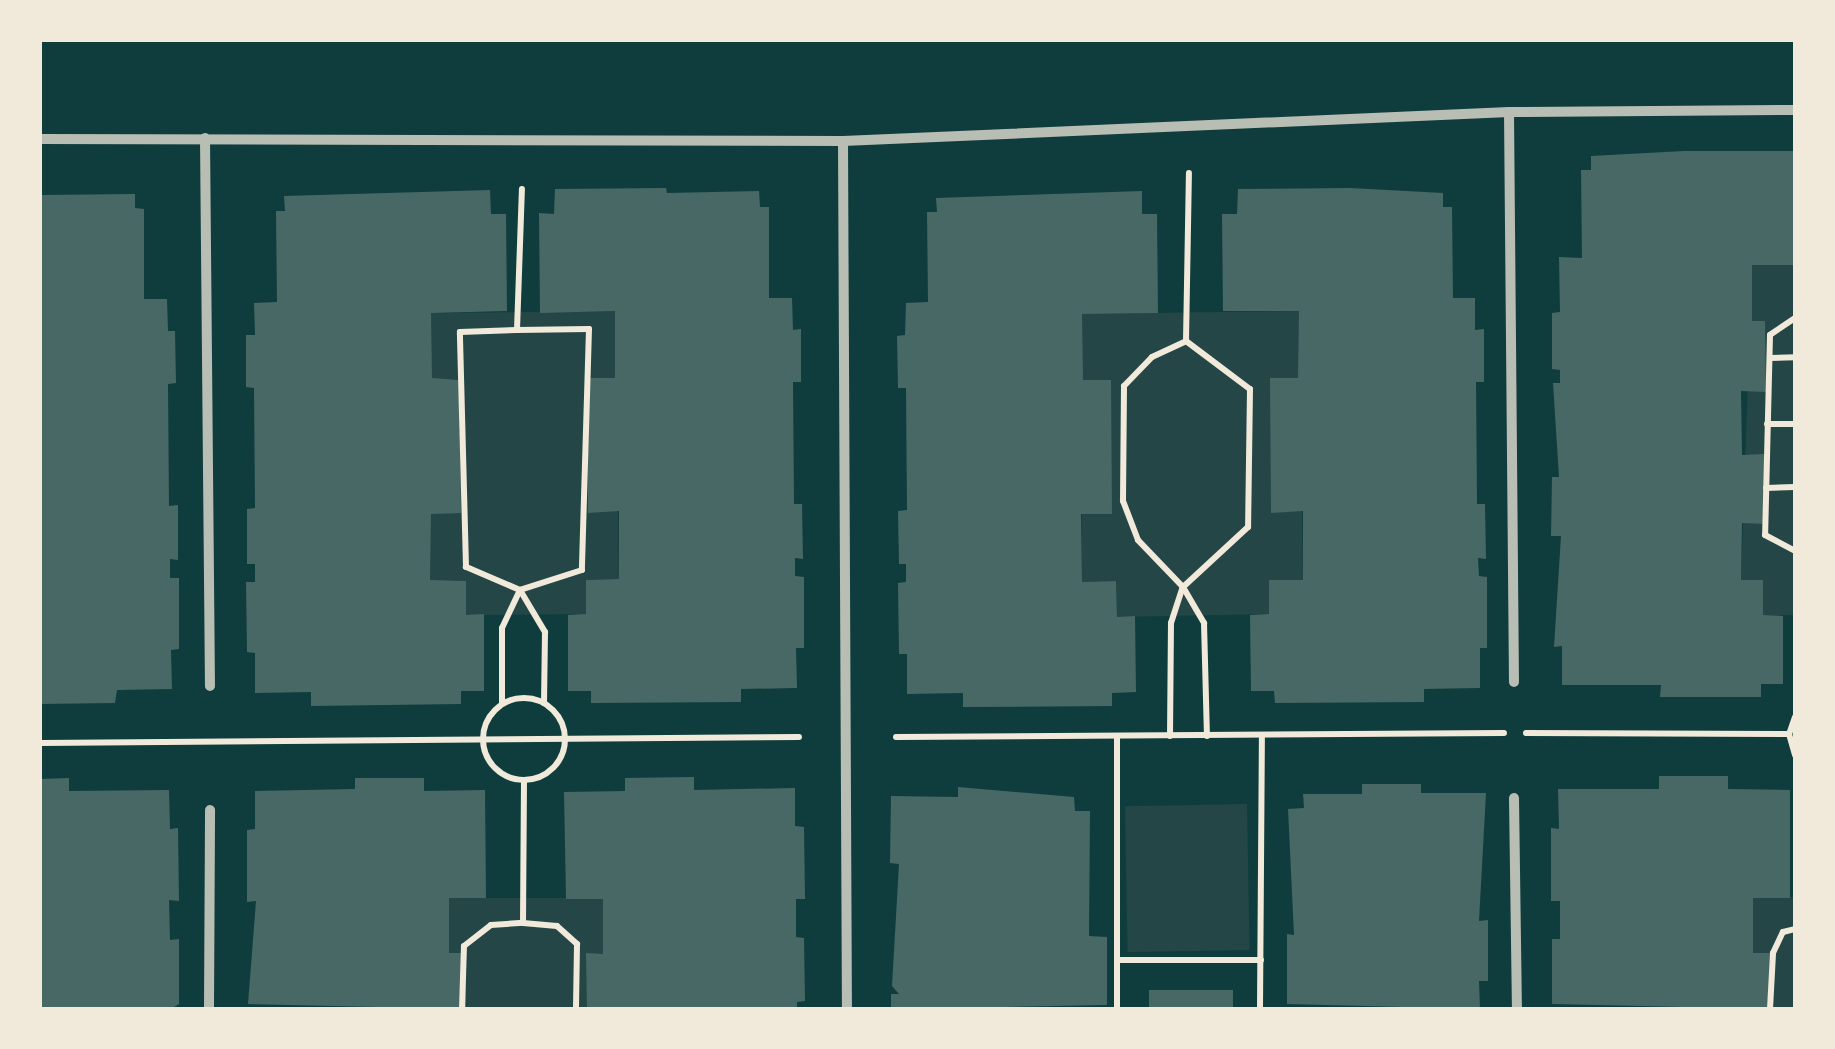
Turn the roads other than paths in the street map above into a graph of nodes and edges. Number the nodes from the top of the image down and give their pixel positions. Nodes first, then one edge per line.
1 (1795, 110) edge
2 (1510, 112) junction
3 (206, 138) junction
4 (40, 139) edge
5 (843, 140) junction
6 (1514, 682) road end
7 (210, 686) road end
8 (1514, 798) road end
9 (210, 810) road end
10 (208, 1009) edge
11 (847, 1009) edge
12 (1517, 1009) edge

1 - 2 street
2 - 5 street
2 - 6 street
3 - 4 street
3 - 5 street
3 - 7 street
5 - 11 street
8 - 12 street
9 - 10 street

